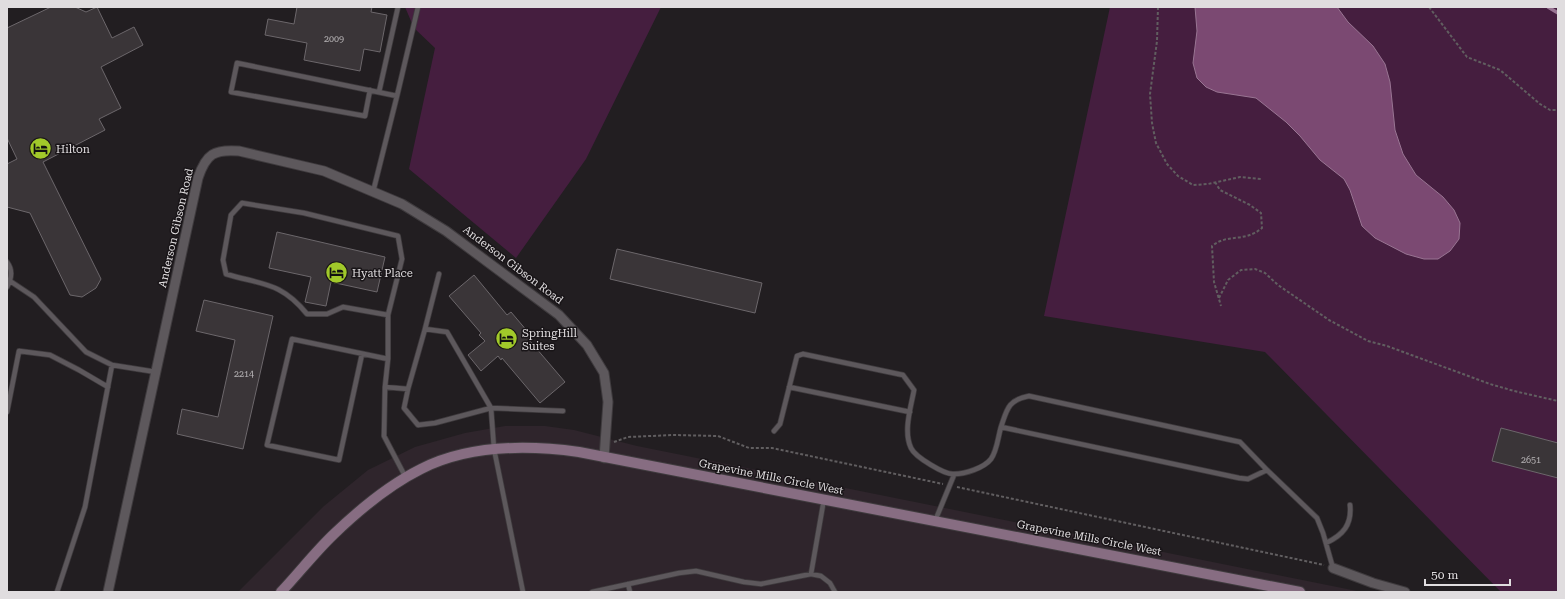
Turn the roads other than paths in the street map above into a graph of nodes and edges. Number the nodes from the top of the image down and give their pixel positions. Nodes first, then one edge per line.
1 (398, 7) edge
2 (418, 7) edge
3 (370, 90) junction
4 (379, 92) junction
5 (396, 96) junction
6 (373, 192) junction
7 (7, 262) edge
8 (439, 274) dead end
9 (10, 282) junction
10 (7, 287) edge
11 (388, 315) junction
12 (425, 329) junction
13 (362, 354) junction
14 (388, 359) junction
15 (112, 365) junction
16 (156, 372) junction
17 (108, 387) junction
18 (385, 387) junction
19 (789, 387) junction
20 (408, 389) junction
21 (491, 408) junction
22 (563, 411) dead end
23 (7, 412) edge
24 (910, 412) junction
25 (1001, 427) junction
26 (774, 431) dead end
27 (494, 449) junction
28 (604, 458) junction
29 (1267, 470) junction
30 (954, 475) junction
31 (406, 478) junction
32 (824, 500) junction
33 (1350, 505) dead end
34 (935, 521) junction
35 (1326, 543) junction
36 (1333, 565) joint
37 (811, 574) junction
38 (628, 584) junction
39 (57, 592) edge
40 (108, 592) edge
41 (281, 592) edge
42 (523, 592) edge
43 (592, 592) edge
44 (630, 592) edge
45 (835, 592) edge
46 (1300, 592) edge
47 (1405, 592) edge

1 - 4 lane
2 - 5 lane
3 - 3 lane
3 - 4 lane
4 - 5 lane
5 - 6 lane
6 - 16 street, Anderson Gibson Road
6 - 28 street, Anderson Gibson Road
7 - 9 lane
8 - 12 lane
9 - 10 lane
9 - 15 lane
11 - 11 lane
11 - 14 lane
12 - 20 lane
12 - 21 lane
13 - 13 lane
13 - 14 lane
14 - 18 lane
15 - 16 lane
15 - 17 lane
16 - 40 street, Anderson Gibson Road
17 - 23 lane
17 - 39 lane
18 - 20 lane
18 - 31 lane
19 - 24 lane
19 - 24 lane
19 - 26 lane
20 - 21 lane
21 - 22 lane
21 - 27 lane
24 - 30 lane
25 - 29 lane
25 - 29 lane
25 - 30 lane
27 - 28 street, Grapevine Mills Circle West
27 - 31 street, Grapevine Mills Circle West
27 - 42 lane
28 - 32 street, Grapevine Mills Circle West
29 - 35 lane
30 - 34 lane
31 - 41 street, Grapevine Mills Circle West
32 - 34 street, Grapevine Mills Circle West
32 - 37 lane
33 - 35 lane
34 - 46 street, Grapevine Mills Circle West
35 - 36 lane
36 - 47 street
37 - 38 lane
37 - 45 lane
38 - 43 lane
38 - 44 lane

